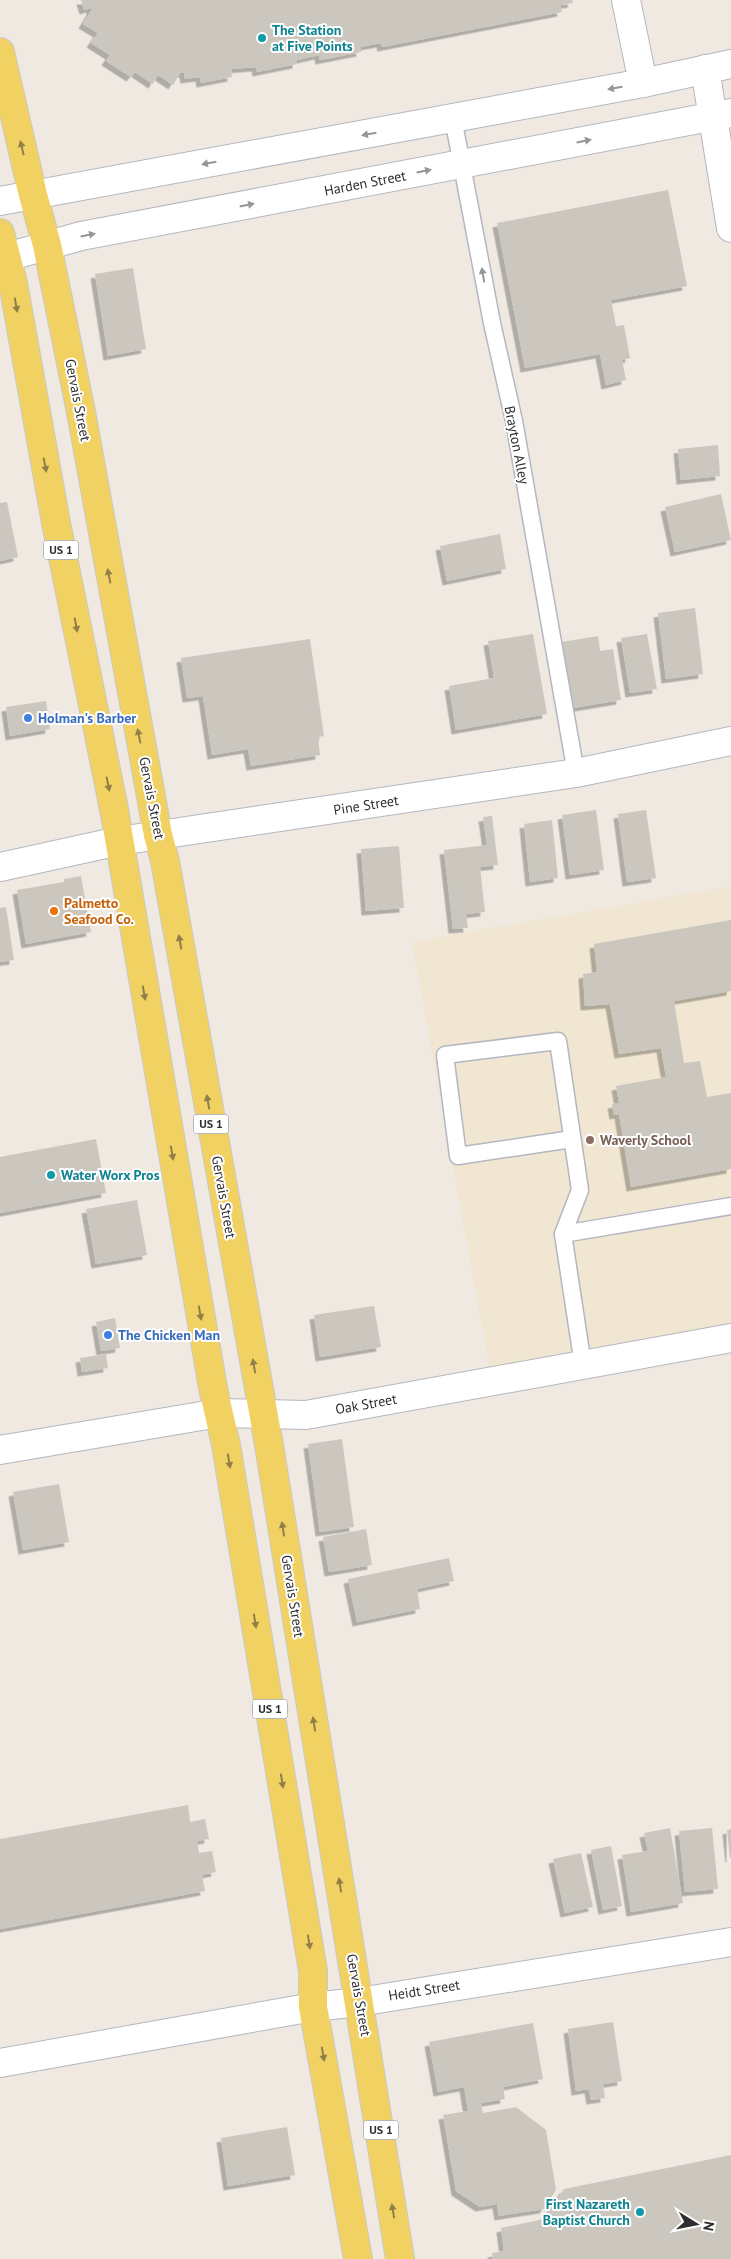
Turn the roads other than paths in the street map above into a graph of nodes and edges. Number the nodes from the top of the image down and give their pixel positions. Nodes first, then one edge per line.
1 (626, 0) edge
2 (0, 52) edge
3 (718, 67) edge
4 (643, 83) junction
5 (722, 115) edge
6 (453, 118) junction
7 (463, 164) junction
8 (32, 195) junction
9 (0, 201) edge
10 (731, 228) edge
11 (47, 245) junction
12 (2, 250) edge
13 (731, 741) edge
14 (576, 773) junction
15 (158, 835) junction
16 (119, 841) junction
17 (0, 867) edge
18 (572, 1139) junction
19 (731, 1206) edge
20 (564, 1234) junction
21 (731, 1338) edge
22 (583, 1364) junction
23 (219, 1413) junction
24 (263, 1414) junction
25 (0, 1450) edge
26 (731, 1942) edge
27 (359, 2002) junction
28 (313, 2006) junction
29 (0, 2063) edge
30 (358, 2259) edge
31 (400, 2259) edge

1 - 4 street
8 -> 2 main road, Gervais Street / US 1
3 - 4 street
3 - 5 street
4 -> 6 street
7 -> 5 street, Harden Street
5 - 10 street
6 - 7 lane, Brayton Alley
6 -> 8 street
11 -> 7 street, Harden Street
14 -> 7 lane, Brayton Alley
8 - 9 street
8 - 11 main road, Gervais Street / US 1
11 - 12 street, Harden Street
15 -> 11 main road, Gervais Street / US 1
12 -> 16 main road, US 1
13 - 14 street, Pine Street
14 - 15 street, Pine Street
15 - 16 street, Pine Street
24 -> 15 main road, Gervais Street / US 1
16 - 17 street, Pine Street
16 -> 23 main road, US 1
18 - 18 lane
18 - 20 lane
19 - 20 lane
20 - 22 lane
21 - 22 street, Oak Street
22 - 24 street, Oak Street
23 - 24 street, Oak Street
23 - 25 street, Oak Street
23 -> 28 main road, US 1
27 -> 24 main road, Gervais Street / US 1
26 - 27 street, Heidt Street
27 - 28 street, Heidt Street
31 -> 27 main road, Gervais Street / US 1
28 - 29 street, Heidt Street
28 -> 30 main road, US 1

